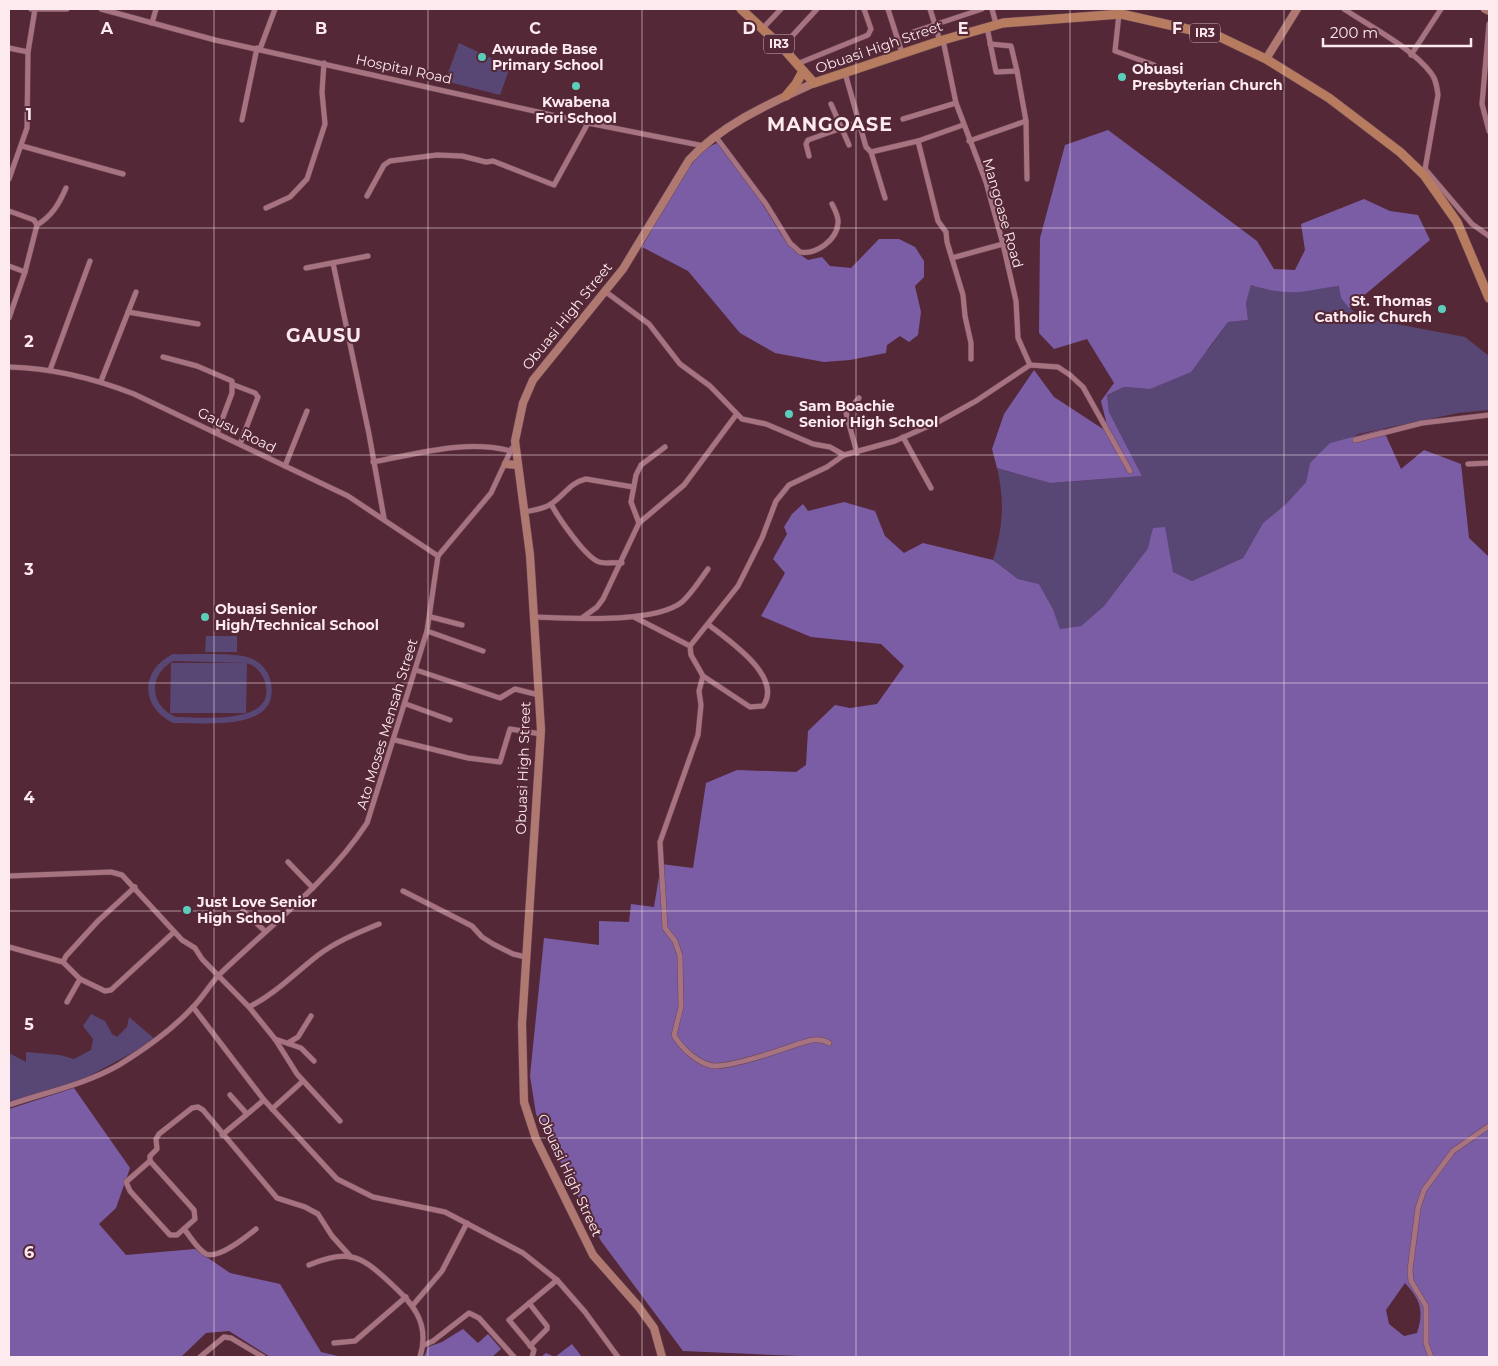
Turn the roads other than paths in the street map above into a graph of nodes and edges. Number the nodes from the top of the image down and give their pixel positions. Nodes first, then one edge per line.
1 (31, 9) edge
2 (35, 9) edge
3 (67, 9) edge
4 (101, 9) edge
5 (156, 9) edge
6 (275, 9) edge
7 (742, 9) edge
8 (781, 9) edge
9 (818, 9) edge
10 (864, 9) edge
11 (888, 9) edge
12 (930, 9) edge
13 (982, 9) edge
14 (992, 9) edge
15 (1297, 9) edge
16 (1344, 9) edge
17 (1441, 9) edge
18 (1485, 9) edge
19 (1489, 11) edge
20 (1119, 14) junction
21 (152, 23) junction
22 (935, 24) junction
23 (996, 24) junction
24 (1489, 24) edge
25 (987, 27) junction
26 (763, 28) junction
27 (913, 32) dead end
28 (941, 40) junction
29 (990, 44) junction
30 (782, 47) junction
31 (9, 48) edge
32 (259, 48) junction
33 (28, 52) junction
34 (902, 53) junction
35 (1411, 54) junction
36 (1266, 59) junction
37 (324, 63) junction
38 (1154, 65) dead end
39 (800, 67) junction
40 (1017, 71) junction
41 (846, 73) junction
42 (814, 83) junction
43 (786, 96) junction
44 (956, 103) junction
45 (831, 104) dead end
46 (903, 119) dead end
47 (242, 120) dead end
48 (1026, 121) junction
49 (859, 122) junction
50 (588, 123) junction
51 (963, 126) junction
52 (841, 128) junction
53 (1489, 131) edge
54 (716, 137) junction
55 (918, 141) junction
56 (969, 141) junction
57 (849, 145) dead end
58 (22, 146) junction
59 (704, 146) junction
60 (870, 152) junction
61 (809, 156) dead end
62 (1425, 173) junction
63 (123, 174) dead end
64 (9, 179) edge
65 (1027, 179) dead end
66 (66, 188) dead end
67 (367, 196) dead end
68 (885, 198) dead end
69 (832, 204) dead end
70 (266, 208) dead end
71 (9, 212) edge
72 (37, 225) junction
73 (1489, 236) edge
74 (1003, 244) junction
75 (368, 256) dead end
76 (952, 258) junction
77 (90, 261) dead end
78 (332, 262) junction
79 (9, 266) edge
80 (306, 268) dead end
81 (25, 272) junction
82 (136, 292) dead end
83 (606, 292) junction
84 (1489, 298) edge
85 (128, 312) junction
86 (9, 318) edge
87 (198, 324) dead end
88 (163, 357) dead end
89 (972, 359) dead end
90 (1030, 365) junction
91 (9, 367) edge
92 (50, 370) junction
93 (101, 381) junction
94 (234, 385) junction
95 (858, 398) dead end
96 (306, 411) dead end
97 (736, 415) junction
98 (1489, 415) edge
99 (217, 433) junction
100 (903, 437) junction
101 (1355, 440) dead end
102 (515, 441) junction
103 (240, 444) junction
104 (665, 447) dead end
105 (511, 451) junction
106 (857, 453) junction
107 (844, 455) junction
108 (373, 462) junction
109 (1489, 463) edge
110 (506, 464) junction
111 (1468, 464) dead end
112 (518, 465) junction
113 (285, 466) junction
114 (1130, 471) dead end
115 (633, 487) junction
116 (931, 488) dead end
117 (550, 504) junction
118 (525, 512) junction
119 (384, 518) junction
120 (639, 523) junction
121 (438, 556) junction
122 (622, 563) junction
123 (708, 570) dead end
124 (431, 617) junction
125 (535, 617) junction
126 (634, 617) junction
127 (582, 618) junction
128 (462, 625) dead end
129 (708, 625) junction
130 (427, 631) junction
131 (690, 646) junction
132 (483, 651) dead end
133 (416, 670) junction
134 (703, 676) junction
135 (539, 695) junction
136 (406, 704) junction
137 (450, 720) dead end
138 (541, 734) junction
139 (395, 740) junction
140 (288, 862) dead end
141 (9, 876) edge
142 (135, 887) junction
143 (313, 888) junction
144 (403, 891) dead end
145 (243, 912) dead end
146 (379, 924) dead end
147 (266, 931) junction
148 (174, 932) junction
149 (9, 946) edge
150 (526, 957) junction
151 (63, 962) junction
152 (218, 975) junction
153 (80, 979) junction
154 (67, 1002) dead end
155 (194, 1007) junction
156 (249, 1007) junction
157 (311, 1016) dead end
158 (275, 1039) junction
159 (288, 1043) junction
160 (828, 1043) dead end
161 (314, 1061) dead end
162 (303, 1081) junction
163 (230, 1095) dead end
164 (264, 1100) junction
165 (9, 1105) edge
166 (272, 1109) junction
167 (247, 1114) junction
168 (340, 1121) dead end
169 (1489, 1126) edge
170 (222, 1134) junction
171 (150, 1161) junction
172 (467, 1223) junction
173 (184, 1229) junction
174 (256, 1229) dead end
175 (351, 1257) junction
176 (309, 1265) dead end
177 (557, 1280) junction
178 (406, 1297) junction
179 (529, 1303) junction
180 (413, 1305) junction
181 (334, 1343) dead end
182 (424, 1345) junction
183 (530, 1346) junction
184 (200, 1357) edge
185 (263, 1357) edge
186 (420, 1357) edge
187 (514, 1357) edge
188 (532, 1357) edge
189 (618, 1357) edge
190 (662, 1357) edge
191 (1431, 1357) edge

1 - 2 street
2 - 3 street
2 - 33 street
4 - 21 street, Hospital Road
5 - 21 street
6 - 32 street
7 - 26 main road, IR3
8 - 26 street
9 - 30 street
10 - 39 street
11 - 34 street
12 - 22 street, Mangoase Road
13 - 22 street
14 - 23 street
15 - 36 street
16 - 35 street
17 - 35 street
18 - 19 street
20 - 23 main road, Obuasi High Street / IR3
20 - 36 main road, Obuasi High Street / IR3
20 - 38 street
21 - 32 street, Hospital Road
22 - 27 street
22 - 28 street, Mangoase Road
23 - 25 main road, Obuasi High Street / IR3
24 - 53 street
25 - 28 main road, Obuasi High Street / IR3
25 - 29 street
26 - 30 main road, IR3
28 - 34 main road, Obuasi High Street / IR3
28 - 44 street, Mangoase Road
29 - 40 street
29 - 40 street
30 - 39 main road, IR3
31 - 33 street
32 - 37 street, Hospital Road
32 - 47 street
33 - 58 street
34 - 41 main road, Obuasi High Street / IR3
35 - 62 street
36 - 62 main road, Obuasi High Street / IR3
37 - 50 street, Hospital Road
37 - 70 street
39 - 42 main road, IR3
39 - 43 main road
40 - 48 street
41 - 42 main road, Obuasi High Street / IR3
41 - 49 street
42 - 43 street, Obuasi High Street
43 - 54 street, Obuasi High Street
44 - 46 street
44 - 51 street, Mangoase Road
45 - 52 street
48 - 56 street
48 - 65 street
49 - 52 street
49 - 60 street
50 - 59 street, Hospital Road
50 - 67 street
51 - 55 street
51 - 56 street, Mangoase Road
52 - 57 street
52 - 61 street
54 - 59 street, Obuasi High Street
54 - 69 street
55 - 60 street
55 - 76 street
56 - 74 street, Mangoase Road
58 - 63 street
58 - 64 street
59 - 83 street, Obuasi High Street
60 - 68 street
62 - 73 street
62 - 84 main road, Obuasi High Street / IR3
66 - 72 street
71 - 72 street
72 - 81 street
74 - 76 street
74 - 90 street, Mangoase Road
75 - 78 street
76 - 89 street
77 - 92 street
78 - 80 street
78 - 108 street
79 - 81 street
81 - 86 street
82 - 85 street
83 - 97 street
83 - 102 street, Obuasi High Street
85 - 87 street
85 - 93 street
88 - 94 street
90 - 100 street
90 - 114 street
91 - 92 street, Gausu Road
92 - 93 street, Gausu Road
93 - 99 street, Gausu Road
94 - 99 street
94 - 103 street
95 - 106 street
96 - 113 street
97 - 107 street
97 - 120 street
98 - 101 street
99 - 103 street, Gausu Road
100 - 106 street
100 - 116 street
102 - 105 street
102 - 112 street, Obuasi High Street
103 - 113 street, Gausu Road
104 - 115 street
105 - 108 street
105 - 110 street
106 - 107 street
107 - 129 street
108 - 119 street
109 - 111 street
110 - 112 street
110 - 121 street
112 - 118 street, Obuasi High Street
113 - 119 street, Gausu Road
115 - 117 street
115 - 120 street
117 - 118 street
117 - 122 street
118 - 125 street, Obuasi High Street
119 - 121 street, Gausu Road
120 - 122 street
121 - 124 street, Ato Moses Mensah Street
122 - 127 street
123 - 126 street
124 - 128 street
124 - 130 street, Ato Moses Mensah Street
125 - 127 street
125 - 135 street, Obuasi High Street
126 - 127 street
126 - 131 street
129 - 131 street
129 - 134 street
130 - 132 street
130 - 133 street, Ato Moses Mensah Street
131 - 134 street
133 - 135 street
133 - 136 street, Ato Moses Mensah Street
134 - 160 street
135 - 138 street, Obuasi High Street
136 - 137 street
136 - 139 street, Ato Moses Mensah Street
138 - 139 street
138 - 150 street, Obuasi High Street
139 - 143 street, Ato Moses Mensah Street
140 - 143 street
141 - 142 street
142 - 148 street
142 - 151 street
143 - 147 street, Ato Moses Mensah Street
144 - 150 street
145 - 147 street
146 - 156 street
147 - 152 street, Ato Moses Mensah Street
148 - 152 street
148 - 153 street
149 - 151 street
150 - 190 street, Obuasi High Street
151 - 153 street
152 - 155 street, Ato Moses Mensah Street
152 - 156 street
153 - 154 street
155 - 164 street
155 - 165 street, Ato Moses Mensah Street
156 - 158 street
157 - 159 street
158 - 159 street
158 - 162 street
159 - 161 street
162 - 166 street
162 - 168 street
163 - 167 street
164 - 166 street
164 - 167 street
166 - 172 street
167 - 170 street
169 - 191 street
170 - 171 street
170 - 175 street
171 - 173 street
171 - 173 street
172 - 177 street
172 - 180 street
173 - 174 street
175 - 176 street
175 - 178 street
177 - 179 street
177 - 189 street
178 - 180 street
178 - 181 street
179 - 183 street
179 - 183 street
180 - 182 street
182 - 186 street
182 - 187 street
183 - 188 street
184 - 185 street

